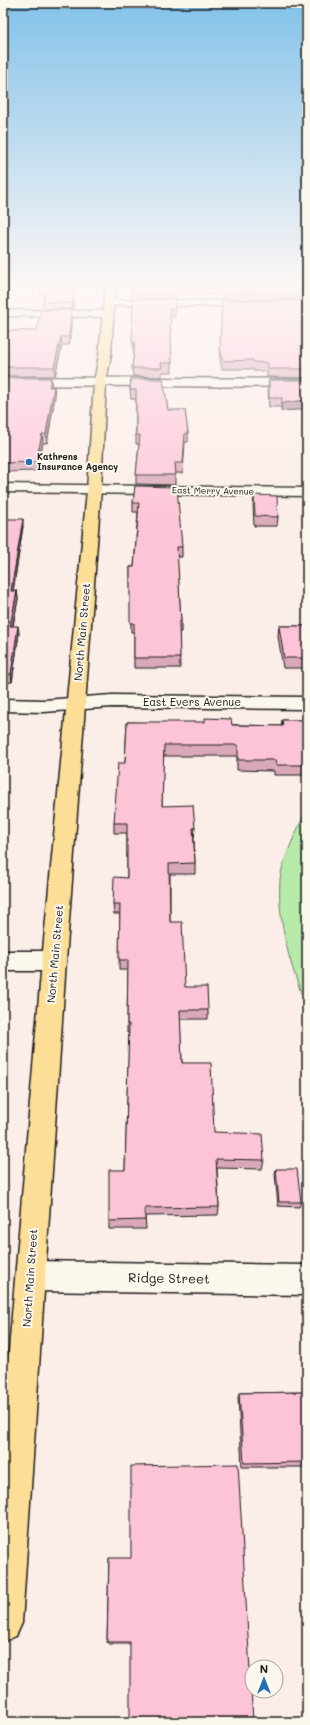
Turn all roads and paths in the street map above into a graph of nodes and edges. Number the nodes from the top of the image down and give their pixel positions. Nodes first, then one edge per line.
1 (103, 366) edge
2 (3, 381) edge
3 (100, 382) junction
4 (307, 383) edge
5 (3, 488) edge
6 (94, 490) junction
7 (307, 492) edge
8 (76, 703) junction
9 (307, 703) edge
10 (3, 706) edge
11 (3, 961) edge
12 (54, 961) junction
13 (31, 1276) junction
14 (307, 1280) edge
15 (10, 1470) edge
16 (3, 1623) edge

1 - 3 main road, North Main Street
2 - 3 street
3 - 4 street
3 - 6 main road, North Main Street
5 - 6 street, East Merry Avenue
6 - 7 street, East Merry Avenue
6 - 8 main road, North Main Street
8 - 9 street, East Evers Avenue
8 - 10 street, East Evers Avenue
8 - 12 main road, North Main Street
11 - 12 street
12 - 13 main road, North Main Street
13 - 14 street, Ridge Street
13 - 15 main road, North Main Street
15 - 16 main road, North Main Street

